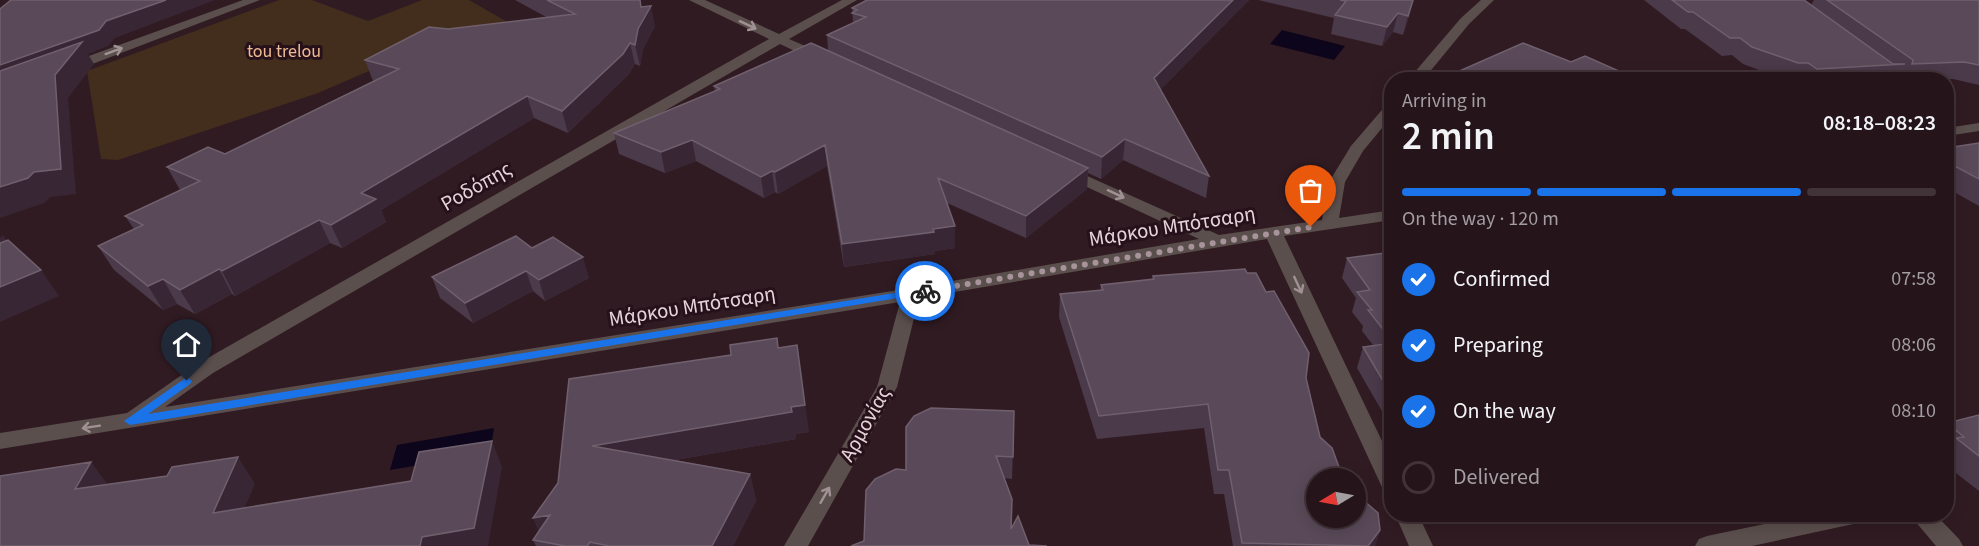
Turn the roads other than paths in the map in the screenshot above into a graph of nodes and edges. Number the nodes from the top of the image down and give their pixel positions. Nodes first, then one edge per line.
1 (254, 0) edge
2 (695, 0) edge
3 (851, 0) edge
4 (1488, 0) edge
5 (779, 39) junction
6 (832, 63) edge
7 (1422, 72) edge
8 (56, 73) edge
9 (1384, 116) edge
10 (1954, 121) edge
11 (1971, 129) edge
12 (1954, 131) edge
13 (1057, 167) edge
14 (1384, 216) edge
15 (1330, 224) junction
16 (1273, 232) junction
17 (1217, 241) junction
18 (910, 294) junction
19 (130, 421) junction
20 (0, 441) edge
21 (1384, 468) edge
22 (1410, 522) edge
23 (1820, 522) edge
24 (1928, 522) edge
25 (796, 546) edge
26 (1421, 546) edge
27 (1707, 546) edge
28 (1951, 546) edge

8 -> 1 street
2 -> 5 street
3 - 5 street, Ροδόπης
4 - 7 street
5 - 6 street
5 - 19 street, Ροδόπης
9 - 15 street
10 - 11 street
11 - 12 street
13 -> 17 street
14 - 15 street, Μάρκου Μπότσαρη
15 - 16 street, Μάρκου Μπότσαρη
16 - 17 street, Μάρκου Μπότσαρη
16 -> 21 street
17 - 18 street, Μάρκου Μπότσαρη
18 - 19 street, Μάρκου Μπότσαρη
25 -> 18 street, Αρμονίας
19 -> 20 street, Μάρκου Μπότσαρη
22 - 26 street
23 - 27 street
24 - 28 street

